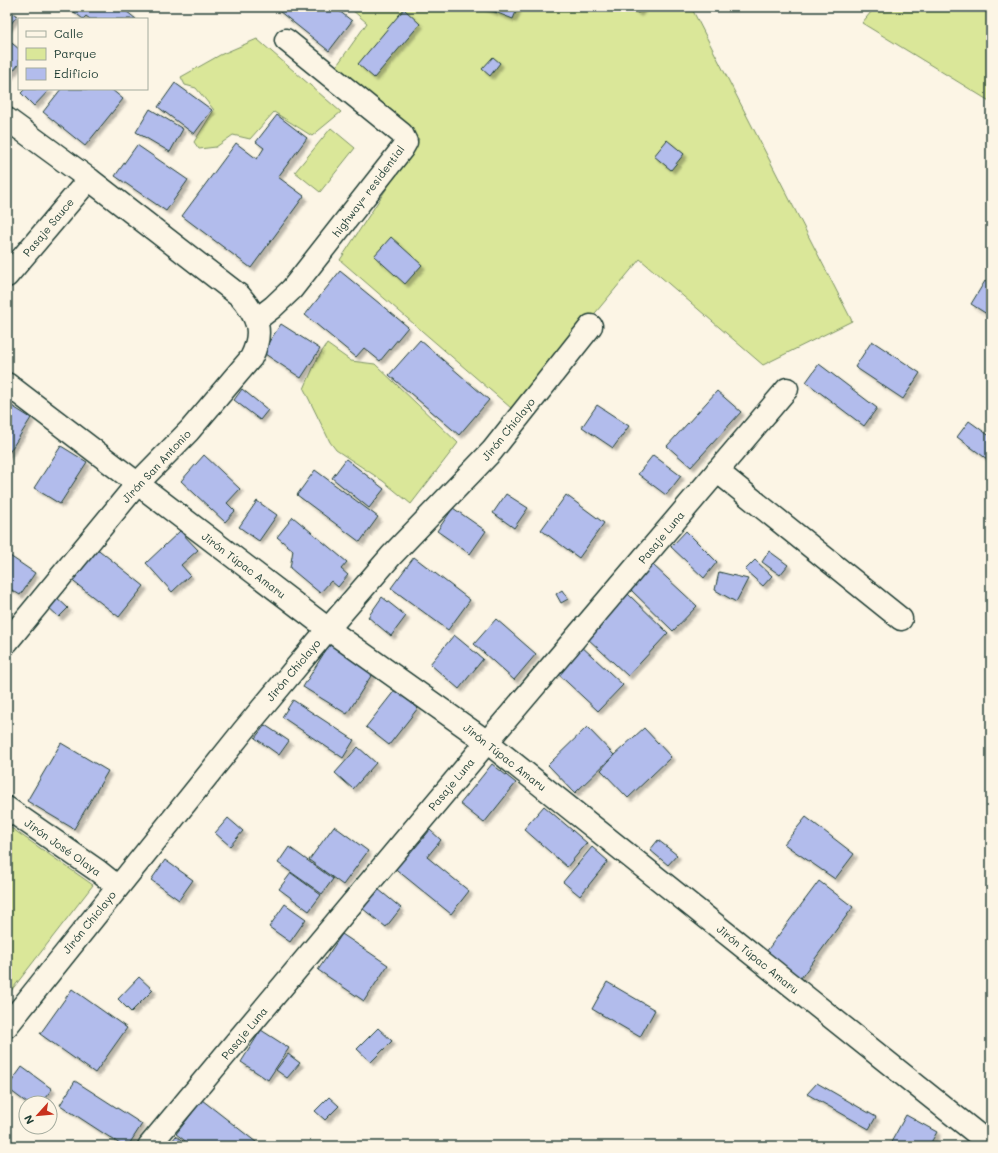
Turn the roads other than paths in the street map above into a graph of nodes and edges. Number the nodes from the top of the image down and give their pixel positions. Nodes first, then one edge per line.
1 (286, 40) dead end
2 (7, 119) edge
3 (89, 179) junction
4 (7, 276) edge
5 (256, 320) junction
6 (592, 326) dead end
7 (7, 384) edge
8 (787, 389) dead end
9 (717, 471) junction
10 (137, 484) junction
11 (902, 619) dead end
12 (328, 629) junction
13 (7, 642) edge
14 (487, 742) junction
15 (7, 808) edge
16 (118, 887) junction
17 (7, 1026) edge
18 (991, 1145) edge
19 (149, 1146) edge

1 - 5 street, highway= residential
2 - 3 street
3 - 4 street, Pasaje Sauce
3 - 5 street
5 - 10 street, Jirón San Antonio
6 - 12 street, Jirón Chiclayo
7 - 10 street, Jirón Túpac Amaru
8 - 9 street, Pasaje Luna
9 - 11 street
9 - 14 street, Pasaje Luna
10 - 12 street, Jirón Túpac Amaru
10 - 13 street, Jirón San Antonio
12 - 14 street, Jirón Túpac Amaru
12 - 16 street, Jirón Chiclayo
14 - 18 street, Jirón Túpac Amaru
14 - 19 street, Pasaje Luna
15 - 16 street, Jirón José Olaya
16 - 17 street, Jirón Chiclayo

